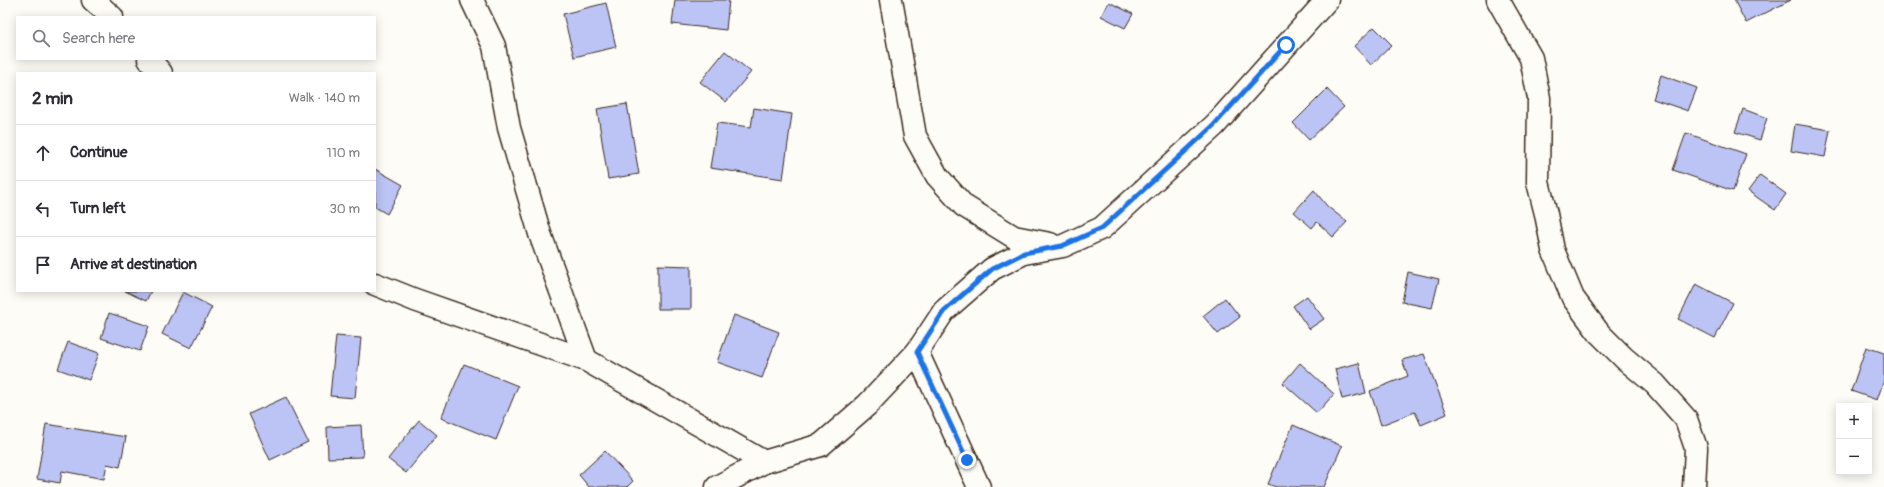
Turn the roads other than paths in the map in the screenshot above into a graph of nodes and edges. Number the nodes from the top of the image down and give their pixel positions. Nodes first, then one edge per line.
1 (93, 0) edge
2 (472, 0) edge
3 (891, 0) edge
4 (1327, 0) edge
5 (1498, 0) edge
6 (111, 16) edge
7 (150, 60) edge
8 (160, 72) edge
9 (1062, 246) junction
10 (376, 284) edge
11 (917, 352) junction
12 (586, 360) junction
13 (764, 462) junction
14 (717, 487) edge
15 (979, 487) edge
16 (1694, 487) edge

1 - 6 street
2 - 12 street
3 - 9 street
4 - 9 street
5 - 16 street
7 - 8 street
9 - 11 street
10 - 12 street
11 - 13 street
11 - 15 street
12 - 13 street
13 - 14 street

